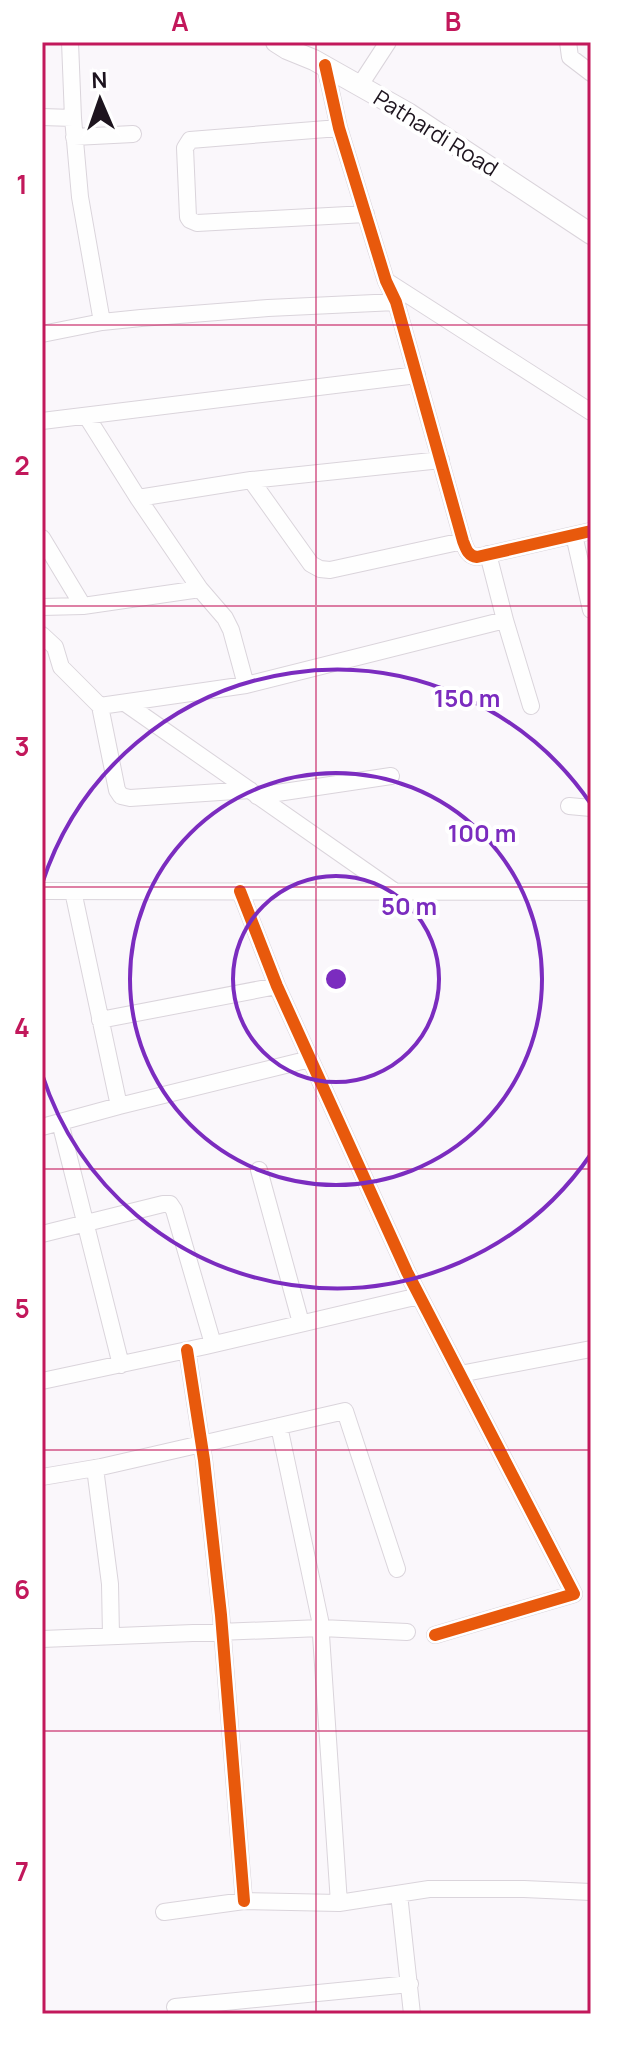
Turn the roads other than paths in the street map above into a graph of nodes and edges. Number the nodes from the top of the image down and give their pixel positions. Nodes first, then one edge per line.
1 (70, 42) edge
2 (276, 42) edge
3 (388, 42) edge
4 (568, 42) edge
5 (316, 56) edge
6 (591, 73) edge
7 (360, 85) junction
8 (42, 117) edge
9 (73, 118) junction
10 (339, 128) junction
11 (133, 134) dead end
12 (74, 137) junction
13 (366, 214) junction
14 (591, 234) edge
15 (386, 281) junction
16 (396, 302) junction
17 (102, 322) junction
18 (42, 334) edge
19 (417, 375) junction
20 (591, 412) edge
21 (87, 417) junction
22 (42, 421) edge
23 (441, 460) junction
24 (251, 480) junction
25 (138, 498) junction
26 (591, 531) edge
27 (574, 535) junction
28 (42, 538) edge
29 (463, 541) junction
30 (488, 554) junction
31 (200, 589) junction
32 (83, 606) junction
33 (42, 607) edge
34 (591, 610) edge
35 (505, 620) junction
36 (42, 635) edge
37 (246, 685) junction
38 (125, 703) junction
39 (100, 706) junction
40 (531, 706) dead end
41 (391, 776) dead end
42 (253, 793) junction
43 (569, 806) dead end
44 (591, 808) edge
45 (42, 890) edge
46 (73, 891) junction
47 (240, 891) junction
48 (394, 891) junction
49 (591, 892) edge
50 (277, 986) junction
51 (100, 1020) junction
52 (310, 1059) junction
53 (119, 1106) junction
54 (60, 1122) junction
55 (42, 1127) edge
56 (259, 1170) dead end
57 (85, 1223) junction
58 (42, 1234) edge
59 (419, 1296) junction
60 (301, 1323) junction
61 (213, 1344) junction
62 (591, 1349) edge
63 (187, 1350) junction
64 (121, 1365) junction
65 (460, 1374) junction
66 (42, 1381) edge
67 (279, 1426) junction
68 (201, 1444) junction
69 (95, 1468) junction
70 (42, 1477) edge
71 (397, 1569) dead end
72 (321, 1628) junction
73 (223, 1632) junction
74 (407, 1632) dead end
75 (435, 1635) dead end
76 (111, 1636) junction
77 (42, 1639) edge
78 (591, 1892) edge
79 (399, 1894) junction
80 (244, 1901) junction
81 (339, 1903) junction
82 (164, 1912) dead end
83 (410, 1984) junction
84 (175, 2007) dead end
85 (412, 2014) edge

1 - 9 street
2 - 5 main road, Pathardi Road
3 - 7 street
4 - 6 street
5 - 7 main road, Pathardi Road
5 - 10 street
7 - 14 main road, Pathardi Road
8 - 9 street
9 - 12 street
10 - 13 street
10 - 13 street
11 - 12 street
12 - 17 street
13 - 15 street
15 - 16 street
15 - 20 street
16 - 17 street
16 - 19 street
17 - 18 street
19 - 21 street
19 - 23 street
21 - 22 street
21 - 25 street
23 - 24 street
23 - 29 street
24 - 25 street
24 - 29 street
25 - 31 street
26 - 27 street
27 - 30 street
27 - 34 street
28 - 32 street
29 - 30 street
30 - 35 street
31 - 32 street
31 - 37 street
32 - 33 street
35 - 37 street
35 - 40 street
36 - 39 street
37 - 38 street
38 - 39 street
38 - 42 street
39 - 42 street
41 - 42 street
42 - 48 street
43 - 44 street
45 - 46 street
46 - 47 street
46 - 51 street
47 - 48 street
47 - 50 street
48 - 49 street
50 - 51 street
50 - 52 street
51 - 53 street
52 - 53 street
52 - 59 street
53 - 54 street
54 - 55 street
54 - 57 street
56 - 60 street
57 - 58 street
57 - 61 street
57 - 64 street
59 - 60 street
59 - 65 street
60 - 61 street
61 - 63 street
62 - 65 street
63 - 64 street
63 - 68 street
64 - 66 street
65 - 75 street
67 - 68 street
67 - 71 street
67 - 72 street
68 - 69 street
68 - 73 street
69 - 70 street
69 - 76 street
72 - 73 street
72 - 74 street
72 - 81 street
73 - 76 street
73 - 80 street
76 - 77 street
78 - 79 street
79 - 81 street
79 - 83 street
80 - 81 street
80 - 82 street
83 - 84 street
83 - 85 street

